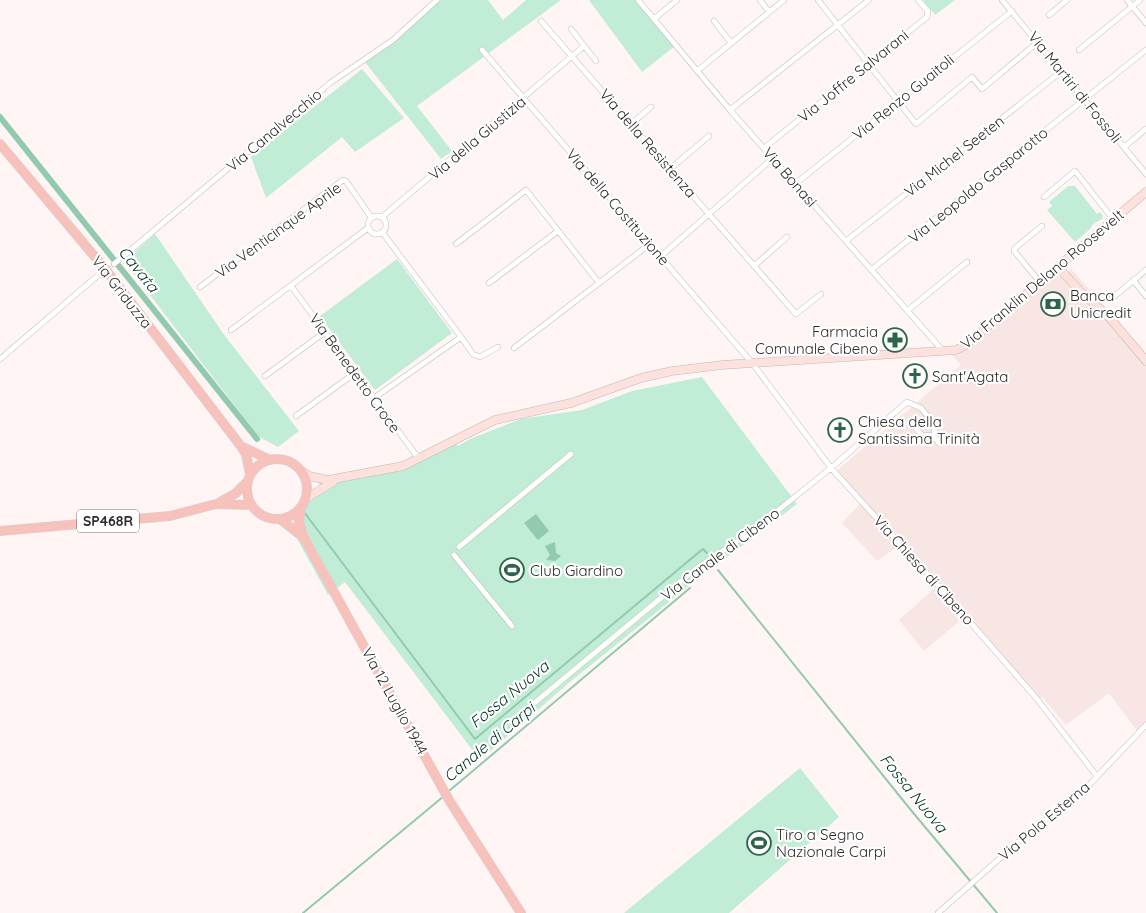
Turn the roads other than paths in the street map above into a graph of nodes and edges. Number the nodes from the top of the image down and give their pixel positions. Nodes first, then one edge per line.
1 (437, 0) edge
2 (638, 0) edge
3 (678, 0) edge
4 (760, 0) edge
5 (784, 0) edge
6 (818, 0) edge
7 (869, 0) edge
8 (918, 0) edge
9 (1002, 0) edge
10 (1067, 0) edge
11 (1127, 0) edge
12 (1140, 0) edge
13 (1132, 6) junction
14 (1012, 11) junction
15 (770, 12) junction
16 (1049, 15) dead end
17 (654, 19) junction
18 (542, 21) dead end
19 (714, 21) dead end
20 (1146, 23) edge
21 (838, 24) junction
22 (570, 30) dead end
23 (1038, 42) junction
24 (731, 43) junction
25 (584, 46) junction
26 (482, 50) dead end
27 (1079, 50) dead end
28 (1146, 50) edge
29 (572, 57) junction
30 (596, 61) dead end
31 (868, 64) junction
32 (697, 71) junction
33 (1062, 71) junction
34 (524, 100) junction
35 (898, 100) junction
36 (1085, 100) junction
37 (651, 107) dead end
38 (730, 110) junction
39 (631, 124) junction
40 (1146, 128) edge
41 (710, 136) dead end
42 (0, 144) edge
43 (1124, 147) junction
44 (764, 148) junction
45 (773, 158) junction
46 (670, 169) junction
47 (1146, 174) edge
48 (795, 184) junction
49 (1146, 192) edge
50 (1044, 197) dead end
51 (710, 215) junction
52 (371, 217) junction
53 (382, 217) junction
54 (1114, 220) junction
55 (1042, 226) dead end
56 (368, 228) junction
57 (558, 231) junction
58 (382, 232) junction
59 (787, 237) dead end
60 (846, 241) junction
61 (456, 244) dead end
62 (650, 244) junction
63 (661, 256) junction
64 (967, 262) dead end
65 (114, 264) dead end
66 (754, 266) junction
67 (1058, 267) junction
68 (871, 270) junction
69 (1146, 270) edge
70 (102, 272) dead end
71 (1134, 280) junction
72 (1040, 282) junction
73 (489, 283) dead end
74 (599, 283) junction
75 (291, 286) junction
76 (200, 288) dead end
77 (821, 294) dead end
78 (1146, 296) edge
79 (1110, 300) dead end
80 (908, 310) junction
81 (232, 330) dead end
82 (325, 332) junction
83 (461, 337) junction
84 (498, 347) dead end
85 (514, 348) dead end
86 (944, 353) junction
87 (0, 359) edge
88 (1146, 361) edge
89 (753, 364) junction
90 (355, 373) junction
91 (265, 376) dead end
92 (374, 398) junction
93 (296, 416) dead end
94 (910, 422) dead end
95 (934, 436) junction
96 (939, 443) dead end
97 (240, 445) junction
98 (571, 454) dead end
99 (418, 459) junction
100 (270, 460) junction
101 (831, 468) junction
102 (300, 469) junction
103 (249, 478) junction
104 (340, 479) junction
105 (303, 503) junction
106 (216, 504) junction
107 (251, 505) junction
108 (280, 519) junction
109 (0, 531) edge
110 (304, 538) junction
111 (459, 547) dead end
112 (454, 554) dead end
113 (512, 626) dead end
114 (532, 705) dead end
115 (1146, 725) edge
116 (1096, 775) junction
117 (521, 913) edge
118 (938, 913) edge

1 - 65 street, Via Canalvecchio
2 - 17 street, Via Bonasi
3 - 17 street
4 - 15 street
5 - 15 street
6 - 21 street
7 - 21 street
8 - 31 street, Via Joffre Salvarani
9 - 14 street, Via Martiri di Fossoli
10 - 16 street
11 - 13 street
12 - 13 street
13 - 20 street
13 - 27 street
14 - 23 street, Via Martiri di Fossoli
14 - 35 street, Via Renzo Guaitoli
15 - 24 street
17 - 32 street, Via Bonasi
18 - 29 street, Via della Resistenza
19 - 24 street
21 - 31 street
21 - 38 street
22 - 25 street
23 - 33 street, Via Martiri di Fossoli
23 - 35 street
24 - 32 street
25 - 29 street, Via della Giustizia
25 - 30 street
26 - 34 street, Via della Costituzione
28 - 36 street, Via Leopoldo Gasparotto
29 - 34 street, Via della Giustizia
29 - 39 street, Via della Resistenza
31 - 35 street
31 - 44 street, Via Joffre Salvarani
32 - 38 street, Via Bonasi
33 - 36 street, Via Martiri di Fossoli
33 - 60 street, Via Michel Seeten
34 - 53 street, Via della Giustizia
34 - 62 street, Via della Costituzione
35 - 48 street, Via Renzo Guaitoli
36 - 43 street, Via Martiri di Fossoli
36 - 68 street, Via Leopoldo Gasparotto
37 - 39 street
38 - 44 street, Via Bonasi
39 - 46 street, Via della Resistenza
40 - 43 street
41 - 46 street
42 - 97 main road, Via Griduzza
43 - 47 street, Via Martiri di Fossoli
44 - 45 street, Via Bonasi
45 - 48 street, Via Bonasi
45 - 51 street
46 - 51 street, Via della Resistenza
48 - 60 street, Via Bonasi
49 - 54 main road, Via Franklin Delano Roosevelt
50 - 54 street
51 - 63 street
51 - 66 street, Via della Resistenza
52 - 53 street
52 - 56 street
52 - 76 street, Via Venticinque Aprile
53 - 58 street
54 - 67 main road, Via Franklin Delano Roosevelt
55 - 72 street
56 - 58 street
56 - 75 street
57 - 61 street
57 - 73 street
57 - 74 street
58 - 83 street
59 - 66 street
60 - 68 street, Via Bonasi
62 - 63 street, Via della Costituzione
62 - 74 street
63 - 89 street, Via della Costituzione
64 - 80 street
66 - 77 street, Via della Resistenza
67 - 72 main road, Via Franklin Delano Roosevelt
67 - 88 main road
68 - 80 street, Via Bonasi
69 - 71 street
70 - 87 street
71 - 78 street
71 - 79 street
72 - 86 main road, Via Franklin Delano Roosevelt
74 - 85 street
75 - 81 street
75 - 82 street, Via Benedetto Croce
80 - 86 street, Via Bonasi
82 - 90 street, Via Benedetto Croce
82 - 91 street
83 - 84 street
83 - 92 street
86 - 89 main road, Via Franklin Delano Roosevelt
89 - 99 main road, Via Franklin Delano Roosevelt
89 - 101 street, Via Chiesa di Cibeno
90 - 92 street, Via Benedetto Croce
90 - 93 street
92 - 99 street, Via Benedetto Croce
94 - 95 street
95 - 96 street
95 - 101 street, Via Canale di Cibeno
97 - 100 main road, Via Griduzza
97 - 103 main road, Via Griduzza
98 - 111 street
99 - 104 main road, Via Franklin Delano Roosevelt
100 - 102 main road
100 - 103 main road, SP468R
101 - 114 street, Via Canale di Cibeno
101 - 116 street, Via Chiesa di Cibeno
102 - 104 main road
102 - 105 main road
103 - 106 main road, SP468R
103 - 107 main road
104 - 105 main road
105 - 108 main road
105 - 110 main road
106 - 107 main road, SP468R
106 - 109 main road, SP468R
107 - 108 main road, SP468R
108 - 110 main road
110 - 117 main road, Via 12 Luglio 1944
112 - 113 street
115 - 116 street, Via Pola Esterna
116 - 118 street, Via Pola Esterna

